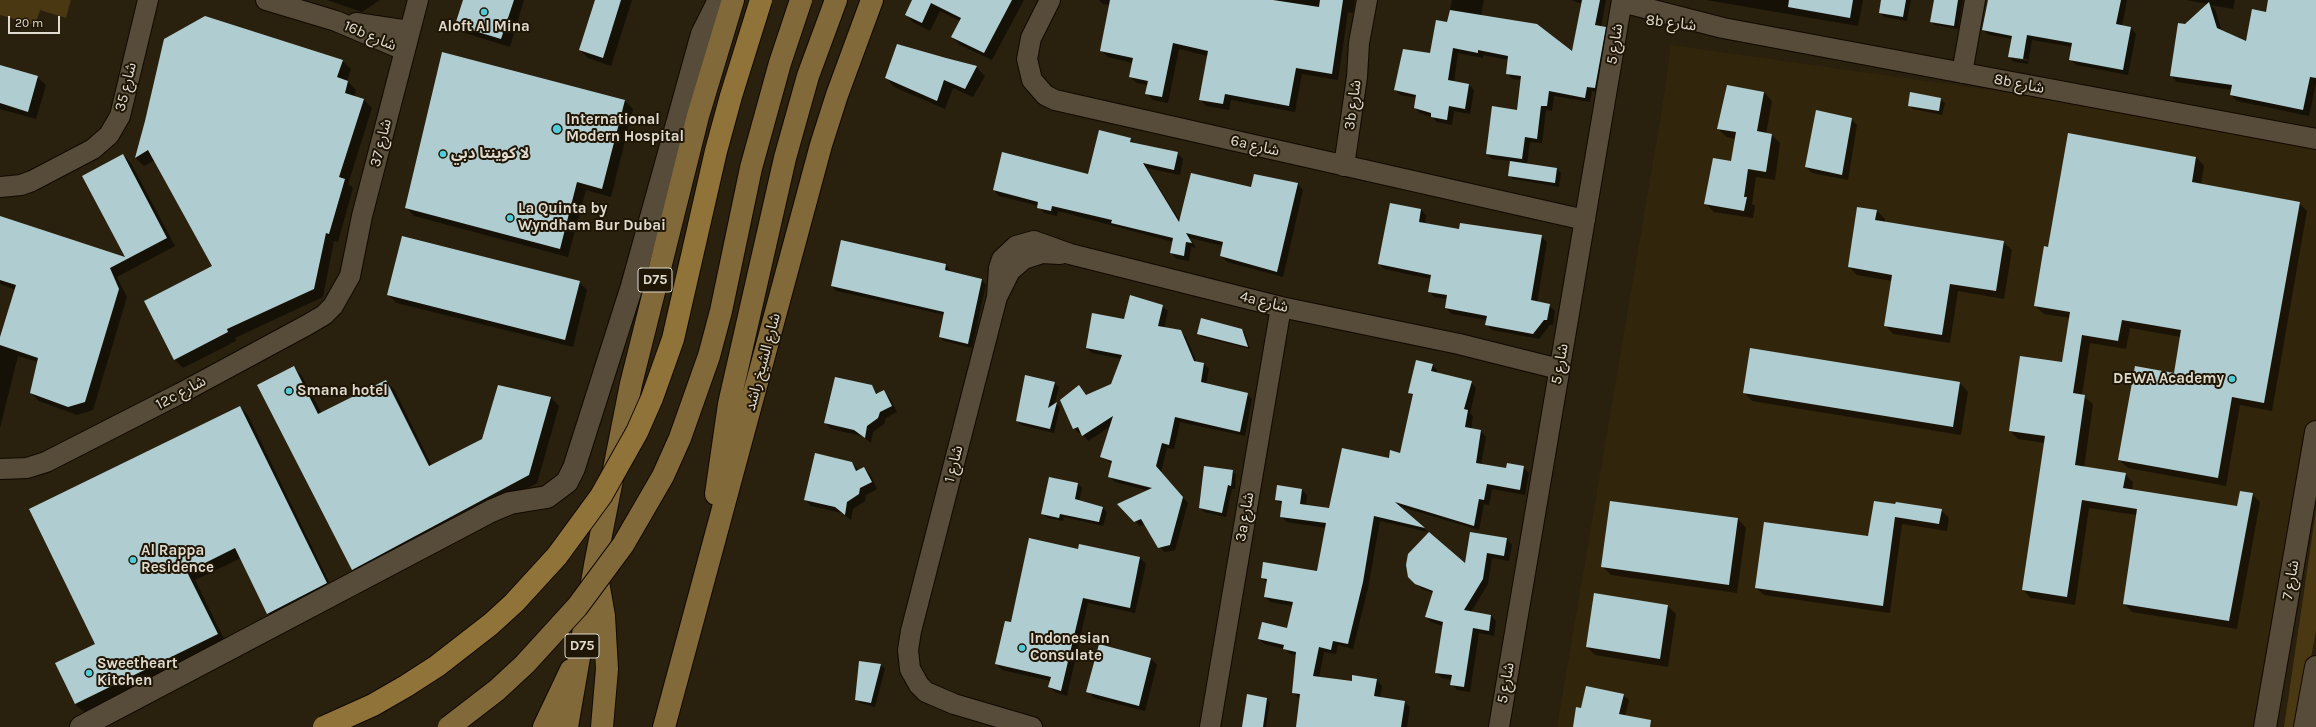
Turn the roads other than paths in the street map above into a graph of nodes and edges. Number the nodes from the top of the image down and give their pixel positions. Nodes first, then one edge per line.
1 (148, 0) edge
2 (266, 0) edge
3 (418, 0) edge
4 (719, 0) edge
5 (733, 0) edge
6 (761, 0) edge
7 (801, 0) edge
8 (836, 0) edge
9 (872, 0) edge
10 (1050, 0) edge
11 (1367, 0) edge
12 (1975, 0) edge
13 (1621, 6) edge
14 (336, 21) junction
15 (409, 31) junction
16 (404, 50) junction
17 (1962, 73) junction
18 (2316, 139) edge
19 (1337, 165) junction
20 (0, 187) edge
21 (1586, 214) junction
22 (1020, 252) joint
23 (345, 287) joint
24 (1281, 307) junction
25 (1560, 363) junction
26 (2316, 432) edge
27 (0, 469) edge
28 (712, 551) junction
29 (595, 565) junction
30 (580, 656) junction
31 (2316, 667) edge
32 (81, 727) edge
33 (324, 727) edge
34 (449, 727) edge
35 (544, 727) edge
36 (567, 727) edge
37 (602, 727) edge
38 (664, 727) edge
39 (1032, 727) edge
40 (1210, 727) edge
41 (1499, 727) edge
42 (2266, 727) edge
43 (2305, 727) edge

1 - 20 street, شارع 35
2 - 14 street, 16b شارع
3 - 15 street, شارع 37
4 - 32 main road
5 - 29 main road, D75
6 - 33 highway, bridge
7 - 34 main road, bridge
8 - 28 main road
9 - 28 main road, شارع الشيخ راشد
10 - 19 street, 6a شارع
11 - 19 street, 3b شارع
12 - 17 street
13 - 17 street, 8b شارع
13 - 21 street, شارع 5
14 - 15 street, 16b شارع
14 - 16 street, 16b شارع
15 - 16 street, شارع 37
16 - 23 street, شارع 37
17 - 18 street, 8b شارع
19 - 21 street, 6a شارع
21 - 25 street, شارع 5
22 - 24 street, 4a شارع
22 - 39 street, شارع 1
23 - 27 street, 12c شارع
24 - 25 street, 4a شارع
24 - 40 street, 3a شارع
25 - 41 street, شارع 5
26 - 42 main road, شارع 7
28 - 38 main road, شارع الشيخ راشد
29 - 30 main road, D75
29 - 37 main road
30 - 35 main road
30 - 36 main road, D75
31 - 43 main road

